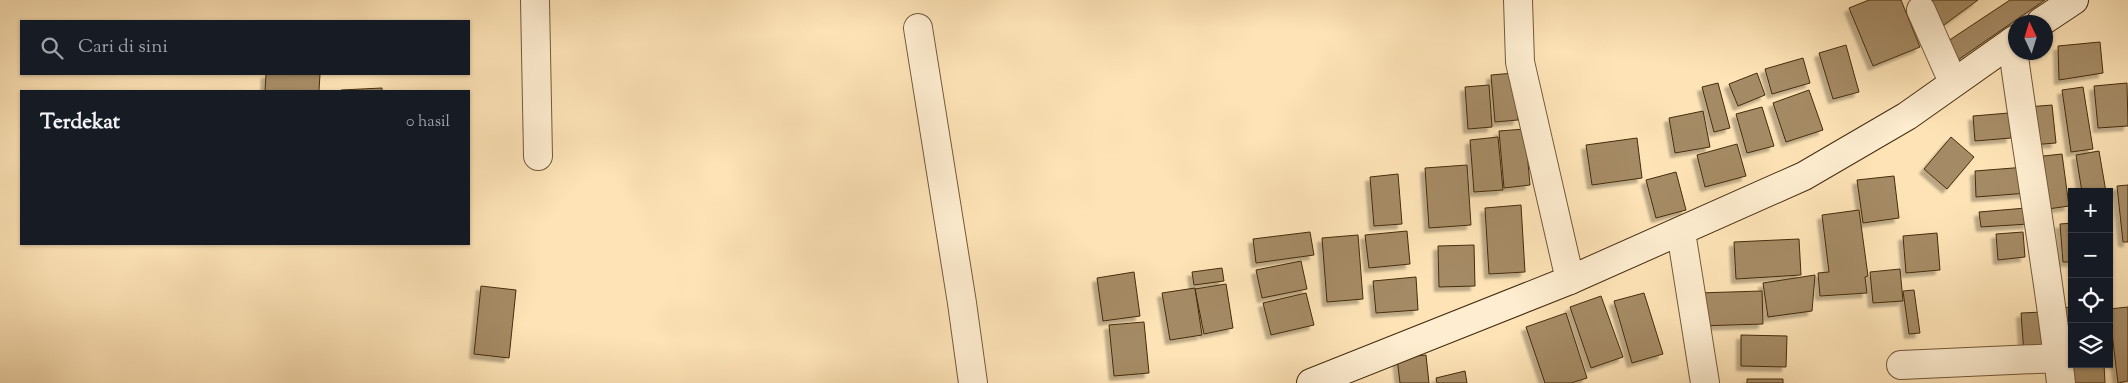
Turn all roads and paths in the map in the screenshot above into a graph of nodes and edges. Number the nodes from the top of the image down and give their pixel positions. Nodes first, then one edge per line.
1 (535, 0) edge
2 (1518, 0) edge
3 (2074, 0) edge
4 (1920, 10) dead end
5 (2052, 15) edge
6 (918, 28) dead end
7 (2008, 44) edge
8 (2016, 60) edge
9 (1953, 82) junction
10 (538, 156) dead end
11 (1681, 232) junction
12 (1570, 280) junction
13 (1900, 365) dead end
14 (2059, 370) edge
15 (973, 383) edge
16 (1311, 383) edge
17 (1705, 383) edge

1 - 10 street
2 - 12 street
3 - 5 street
4 - 9 street
6 - 15 street
7 - 9 street
8 - 14 street
9 - 11 street
11 - 12 street
11 - 17 street
12 - 16 street
13 - 14 street

